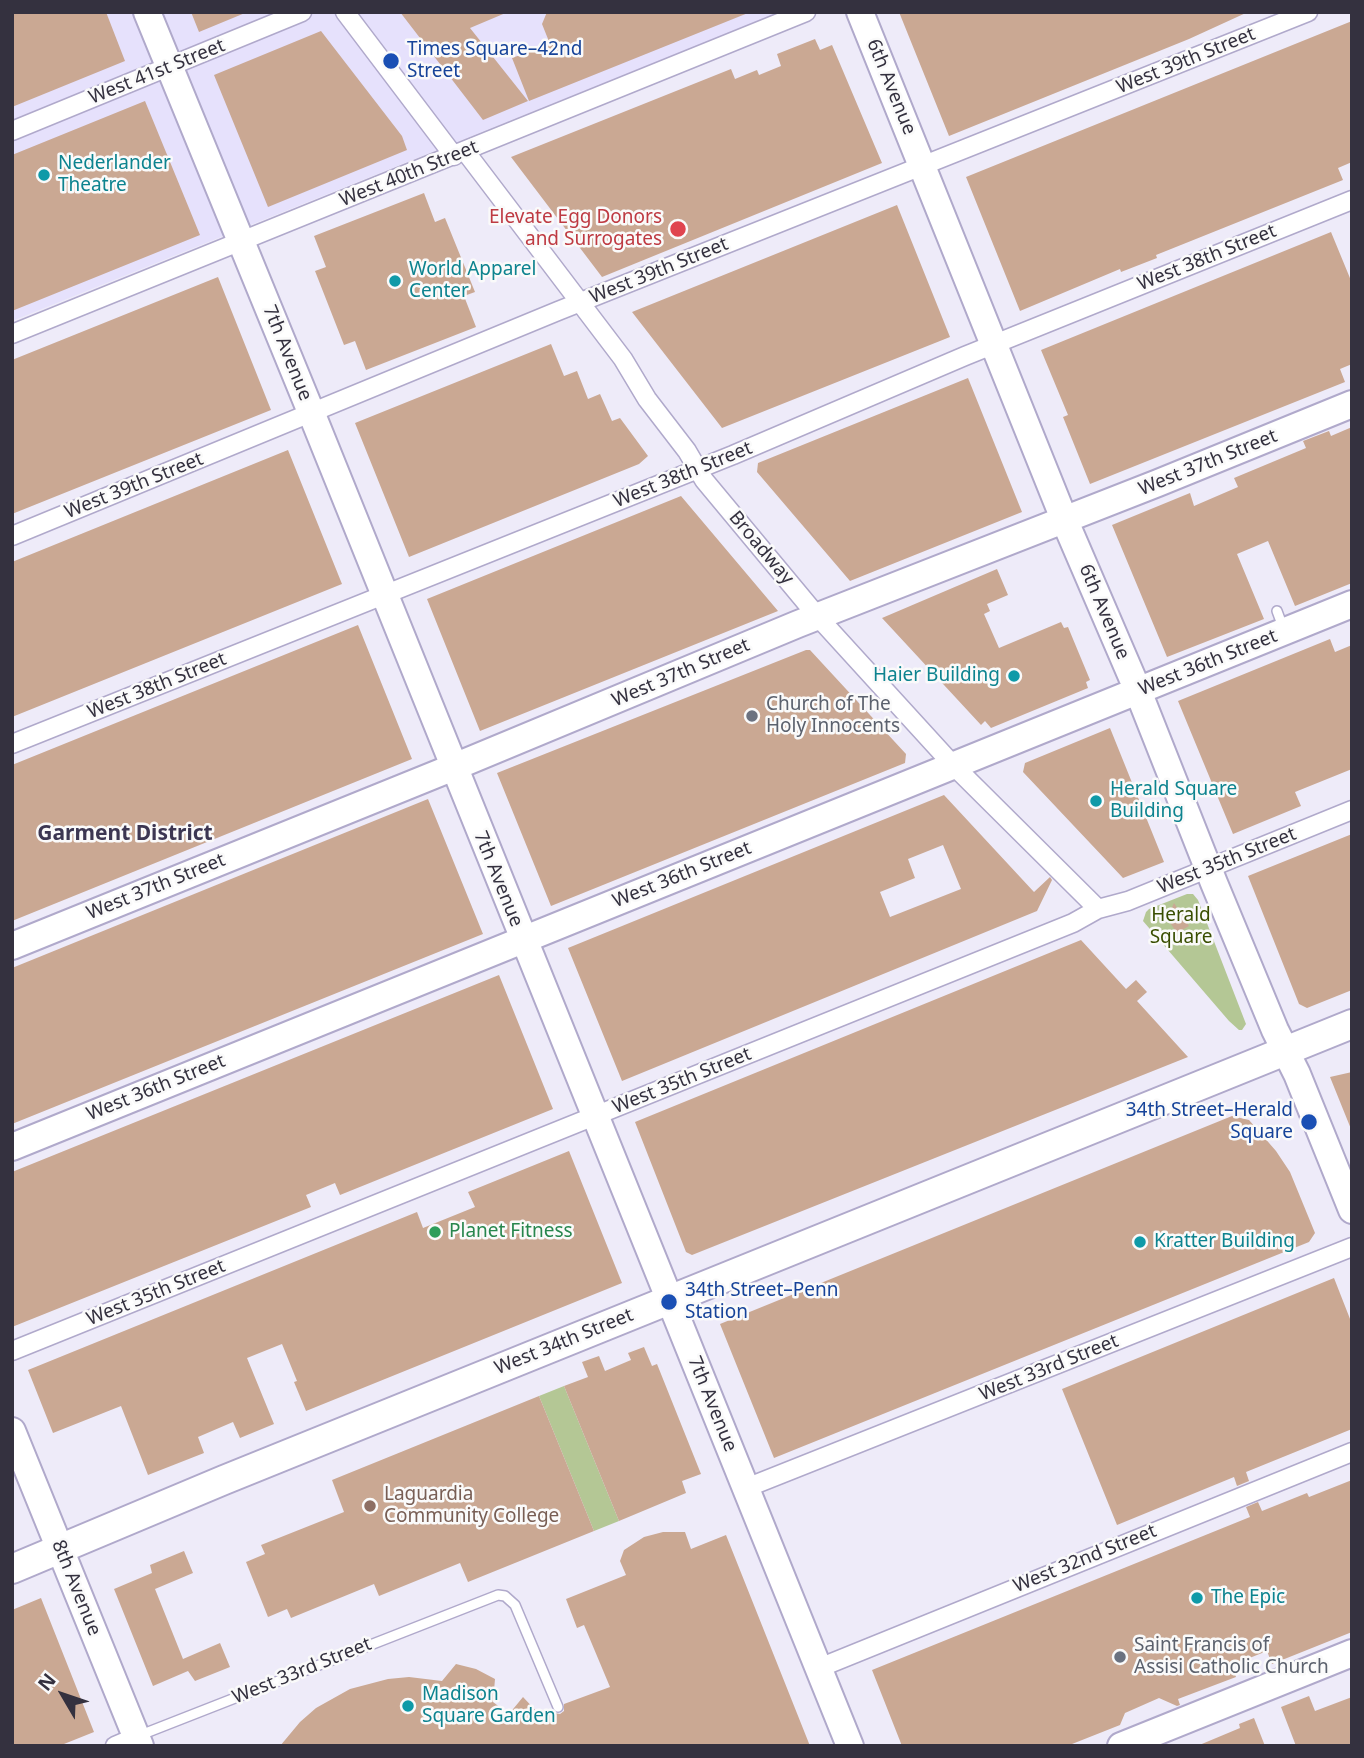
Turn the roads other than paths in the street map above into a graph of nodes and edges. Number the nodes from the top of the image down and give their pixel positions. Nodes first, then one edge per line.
1 (147, 12) edge
2 (302, 12) edge
3 (345, 12) edge
4 (806, 12) edge
5 (860, 12) edge
6 (1308, 12) edge
7 (169, 68) junction
8 (12, 131) edge
9 (460, 154) junction
10 (923, 166) junction
11 (1352, 200) edge
12 (241, 241) junction
13 (580, 303) junction
14 (12, 334) edge
15 (994, 345) junction
16 (1352, 404) edge
17 (312, 412) junction
18 (698, 469) junction
19 (1064, 519) junction
20 (12, 536) edge
21 (384, 595) junction
22 (1352, 604) edge
23 (818, 617) junction
24 (1138, 691) junction
25 (12, 744) edge
26 (953, 765) junction
27 (454, 767) junction
28 (1352, 810) edge
29 (1209, 868) junction
30 (1098, 909) junction
31 (522, 939) junction
32 (12, 946) edge
33 (1352, 1024) edge
34 (1286, 1051) junction
35 (596, 1115) junction
36 (12, 1147) edge
37 (1352, 1210) edge
38 (1352, 1247) edge
39 (670, 1300) junction
40 (12, 1351) edge
41 (12, 1431) edge
42 (1352, 1452) edge
43 (746, 1488) junction
44 (60, 1549) junction
45 (12, 1569) edge
46 (1352, 1653) edge
47 (818, 1668) junction
48 (558, 1707) dead end
49 (130, 1743) edge
50 (850, 1746) edge
51 (1121, 1746) edge

1 - 7 main road, 7th Avenue
2 - 7 street, West 41st Street
3 - 9 street, Broadway
4 - 9 street, West 40th Street
5 - 10 main road, 6th Avenue
6 - 10 street, West 39th Street
7 - 8 street, West 41st Street
7 - 12 main road, 7th Avenue
9 - 12 street, West 40th Street
9 - 13 street, Broadway
10 - 13 street, West 39th Street
10 - 15 main road, 6th Avenue
11 - 15 street, West 38th Street
12 - 14 street, West 40th Street
12 - 17 main road, 7th Avenue
13 - 17 street, West 39th Street
13 - 18 street, Broadway
15 - 18 street, West 38th Street
15 - 19 main road, 6th Avenue
16 - 19 main road, West 37th Street
17 - 20 street, West 39th Street
17 - 21 main road, 7th Avenue
18 - 21 street, West 38th Street
18 - 23 street, Broadway
19 - 23 main road, West 37th Street
19 - 24 main road, 6th Avenue
21 - 25 street, West 38th Street
21 - 27 main road, 7th Avenue
22 - 24 main road, West 36th Street
23 - 26 street, Broadway
23 - 27 main road, West 37th Street
24 - 26 main road, West 36th Street
24 - 29 main road, 6th Avenue
26 - 30 street, Broadway
26 - 31 main road, West 36th Street
27 - 31 main road, 7th Avenue
27 - 32 main road, West 37th Street
28 - 29 street, West 35th Street
29 - 30 street, West 35th Street
29 - 34 main road, 6th Avenue
30 - 35 street, West 35th Street
31 - 35 main road, 7th Avenue
31 - 36 main road, West 36th Street
33 - 34 main road, West 34th Street
34 - 37 main road, 6th Avenue
34 - 39 main road, West 34th Street
35 - 39 main road, 7th Avenue
35 - 40 street, West 35th Street
38 - 43 street, West 33rd Street
39 - 43 main road, 7th Avenue
39 - 44 main road, West 34th Street
41 - 44 main road, 8th Avenue
42 - 47 street, West 32nd Street
43 - 47 main road, 7th Avenue
44 - 45 main road, West 34th Street
44 - 49 main road, 8th Avenue
46 - 51 main road
47 - 50 main road, 7th Avenue
48 - 49 lane, West 33rd Street

